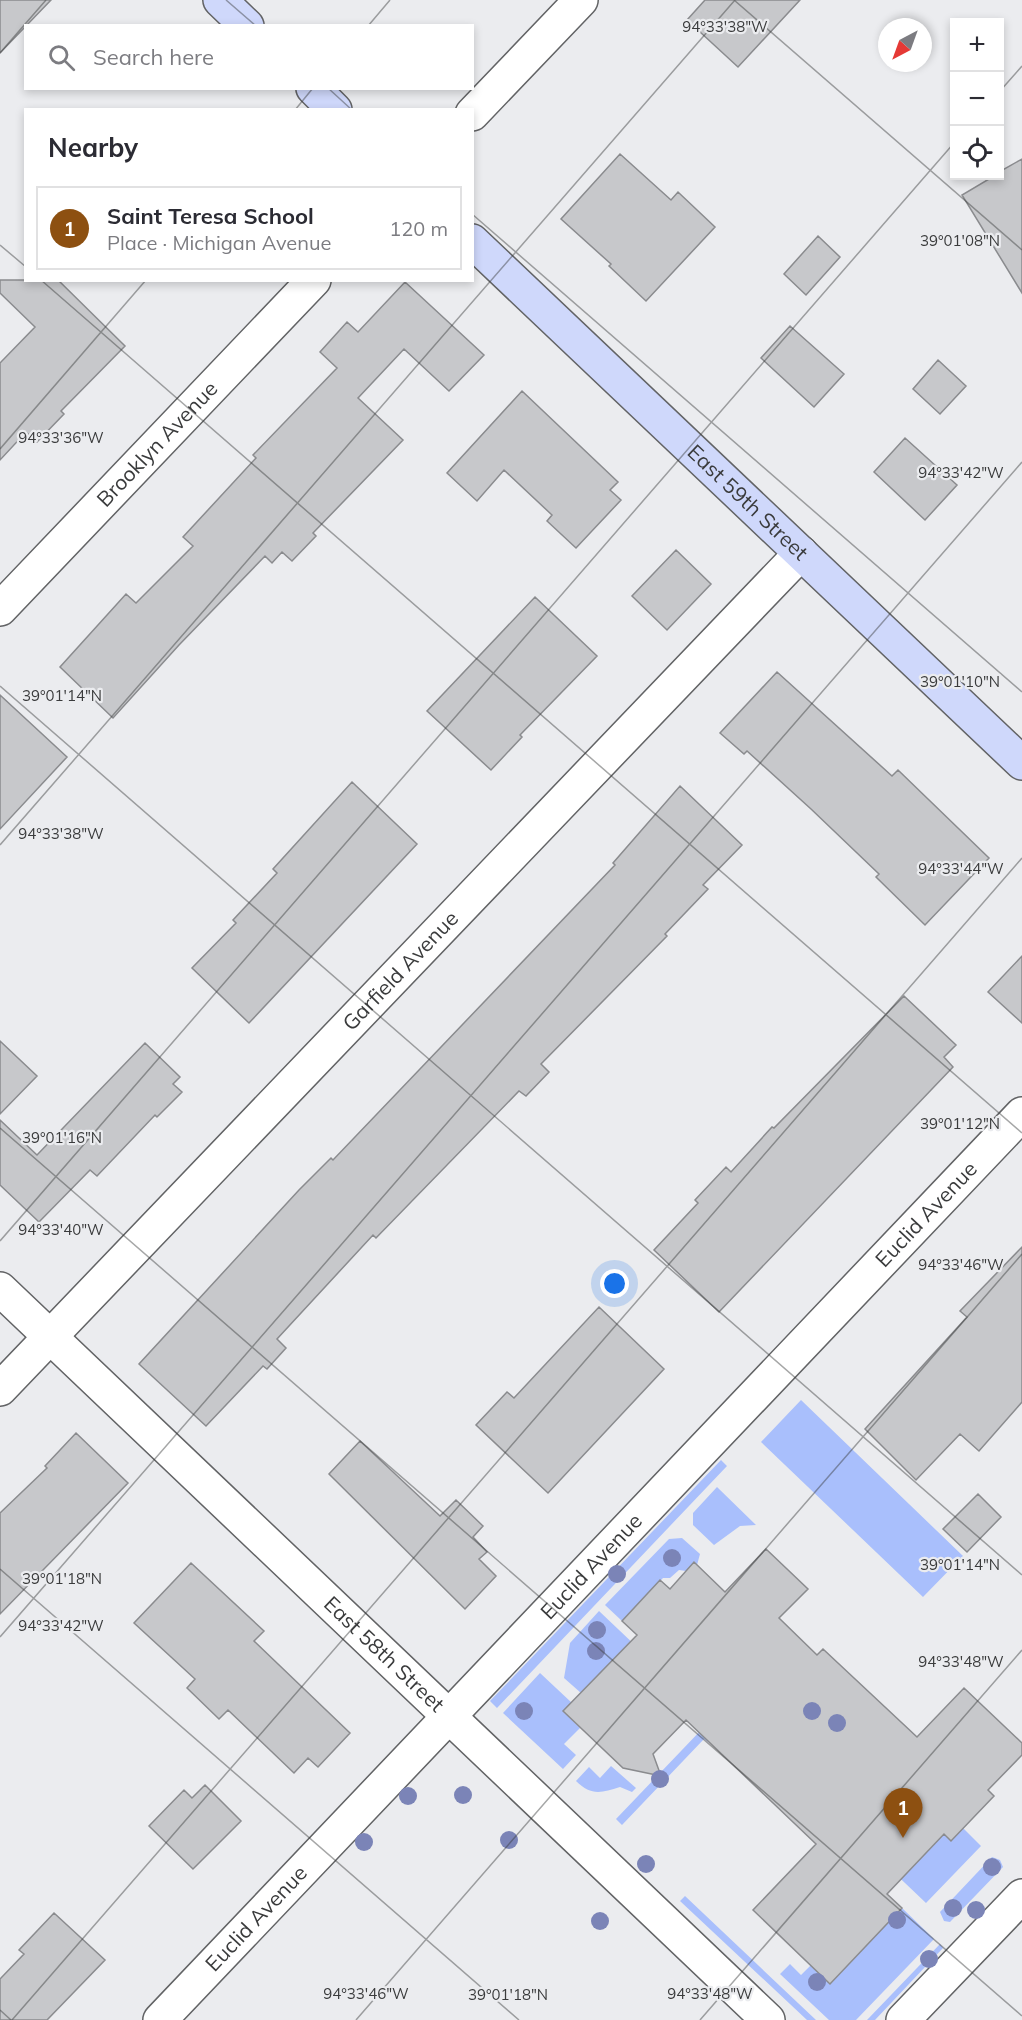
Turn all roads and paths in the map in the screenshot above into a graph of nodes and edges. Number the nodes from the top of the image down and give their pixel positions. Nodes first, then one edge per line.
1 (220, 0) edge
2 (581, 0) edge
3 (245, 24) edge
4 (315, 90) edge
5 (333, 108) edge
6 (474, 112) edge
7 (474, 243) edge
8 (312, 282) edge
9 (801, 553) junction
10 (0, 609) edge
11 (1022, 763) edge
12 (1022, 1114) edge
13 (0, 1289) edge
14 (50, 1336) junction
15 (0, 1389) edge
16 (450, 1717) junction
17 (1022, 1896) edge
18 (160, 2020) edge
19 (768, 2020) edge
20 (903, 2020) edge

1 - 3 street
2 - 6 street
4 - 5 street
7 - 9 street, East 59th Street
8 - 10 street, Brooklyn Avenue
9 - 11 street, East 59th Street
9 - 14 street, Garfield Avenue
12 - 16 street, Euclid Avenue
13 - 14 street, East 58th Street
14 - 15 street, Garfield Avenue
14 - 16 street, East 58th Street
16 - 18 street, Euclid Avenue
16 - 19 street, East 58th Street
17 - 20 street

